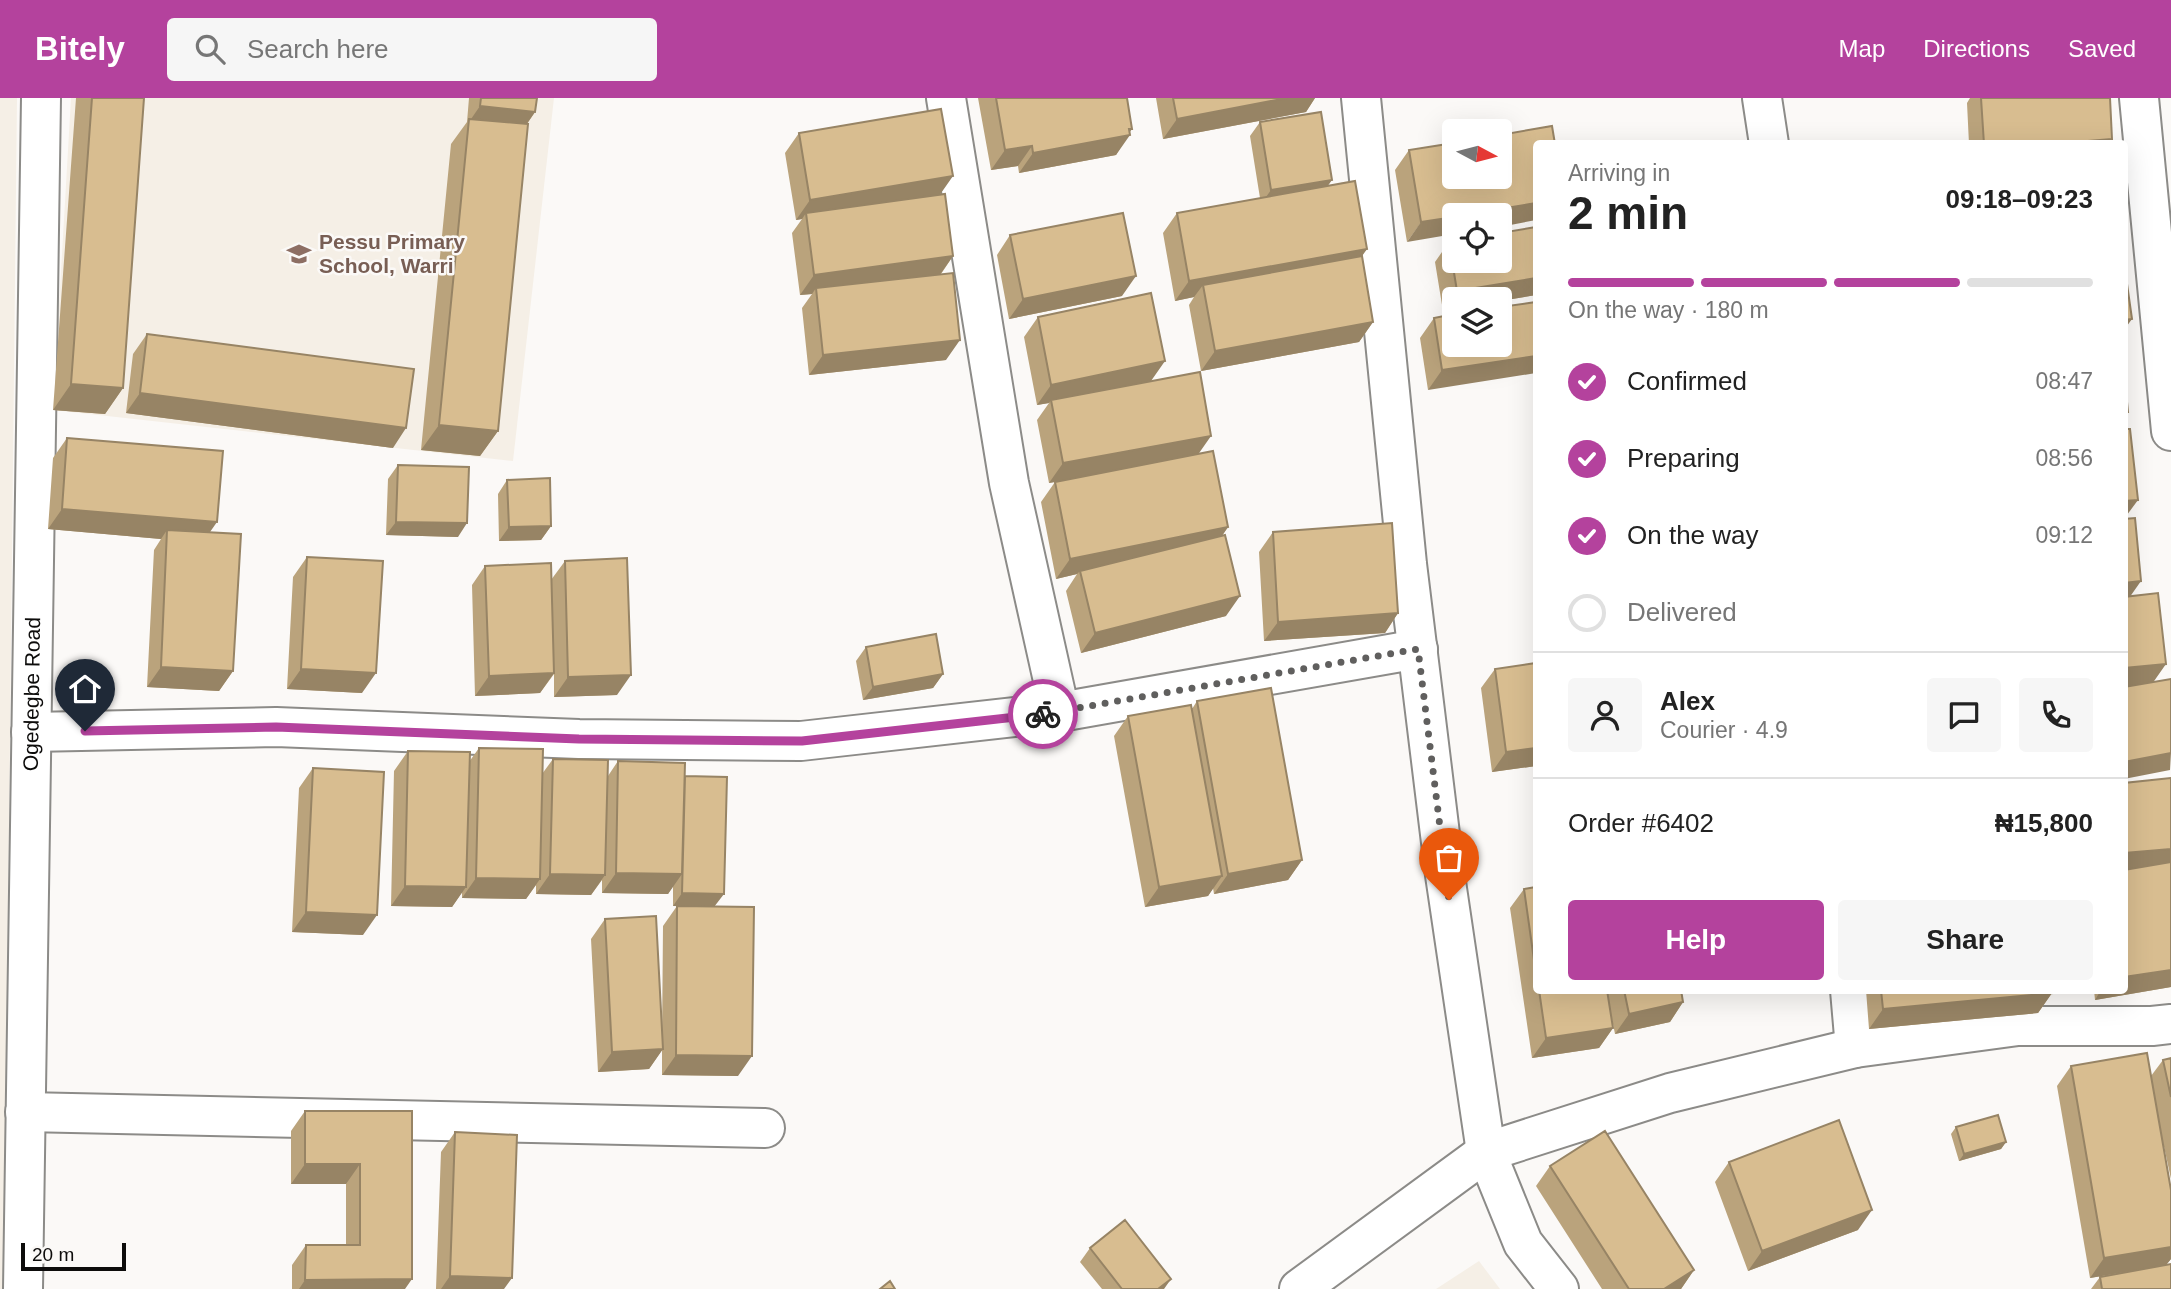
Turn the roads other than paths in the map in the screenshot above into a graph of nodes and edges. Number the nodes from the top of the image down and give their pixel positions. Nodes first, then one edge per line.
1 (41, 98) edge
2 (946, 98) edge
3 (1361, 98) edge
4 (1762, 98) edge
5 (2139, 98) edge
6 (1768, 140) edge
7 (2171, 431) edge
8 (1418, 649) junction
9 (1060, 712) junction
10 (31, 732) junction
11 (1850, 994) edge
12 (2171, 1024) edge
13 (1854, 1048) junction
14 (25, 1112) junction
15 (765, 1128) dead end
16 (1486, 1152) junction
17 (23, 1289) edge
18 (1299, 1289) edge
19 (1559, 1289) edge

1 - 10 street, Ogedegbe Road
2 - 9 street
3 - 8 street
4 - 6 street
5 - 7 street
8 - 9 street
8 - 16 street
9 - 10 street
10 - 14 street, Ogedegbe Road
11 - 13 street
12 - 13 street
13 - 16 street
14 - 15 street
14 - 17 street, Ogedegbe Road
16 - 18 street
16 - 19 street

